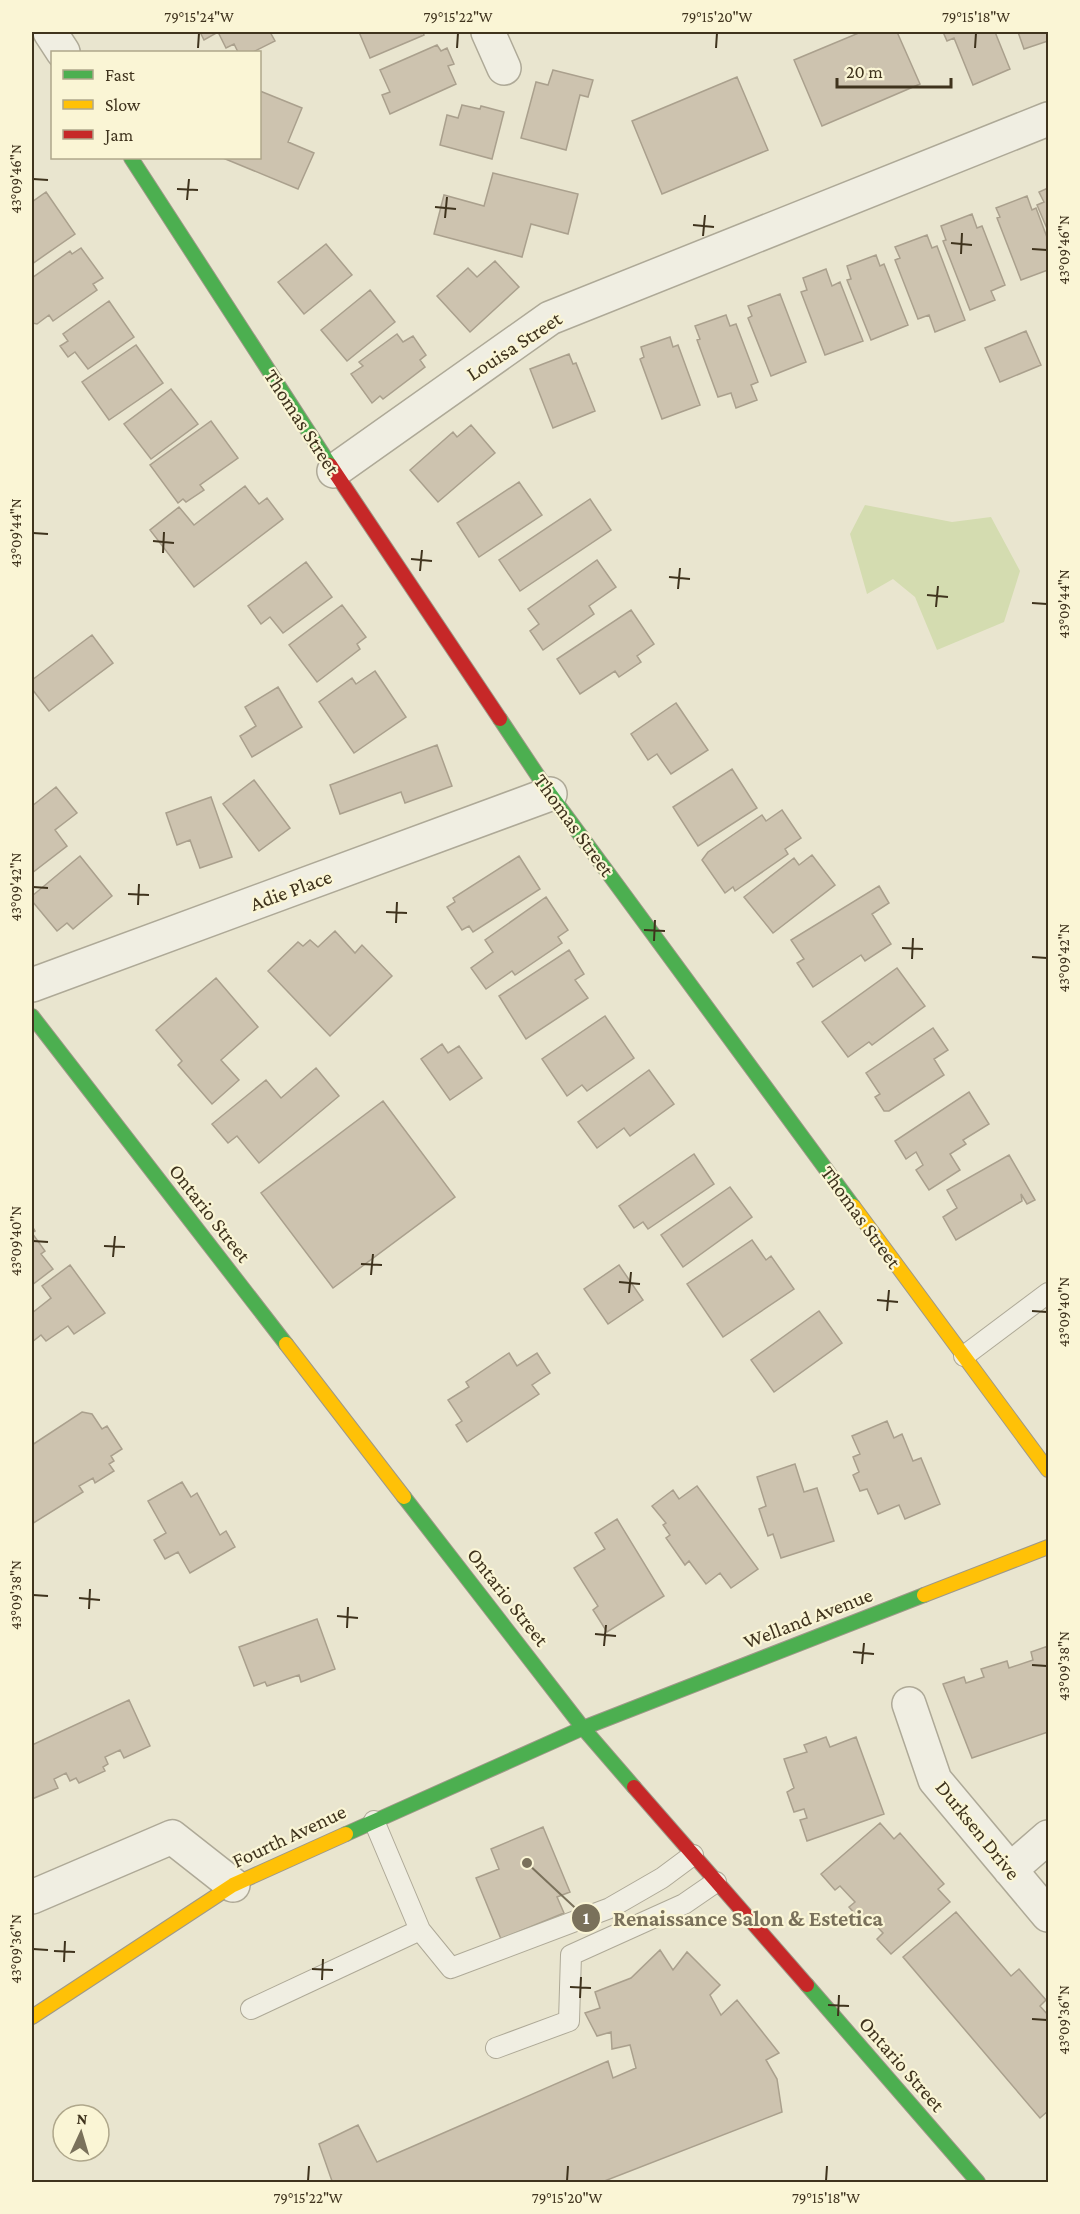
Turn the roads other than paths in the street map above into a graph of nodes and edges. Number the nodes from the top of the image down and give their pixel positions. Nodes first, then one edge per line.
1 (50, 32) edge
2 (488, 32) edge
3 (62, 51) edge
4 (504, 68) dead end
5 (1048, 119) edge
6 (132, 159) edge
7 (334, 471) junction
8 (550, 794) junction
9 (32, 985) edge
10 (32, 1016) edge
11 (1048, 1293) edge
12 (964, 1356) junction
13 (1048, 1470) edge
14 (1048, 1547) edge
15 (909, 1704) dead end
16 (583, 1728) junction
17 (374, 1821) junction
18 (1048, 1837) edge
19 (693, 1855) junction
20 (1010, 1870) junction
21 (717, 1882) junction
22 (234, 1885) junction
23 (32, 1897) edge
24 (1048, 1915) edge
25 (420, 1930) junction
26 (251, 2009) dead end
27 (32, 2017) edge
28 (496, 2048) dead end
29 (978, 2182) edge

1 - 3 street
2 - 4 street
5 - 7 street, Louisa Street
6 - 7 main road, Thomas Street
7 - 8 main road, Thomas Street
8 - 9 street, Adie Place
8 - 12 main road, Thomas Street
10 - 16 main road, Ontario Street
11 - 12 lane
12 - 13 main road, Thomas Street
14 - 16 main road, Welland Avenue
15 - 20 street, Durksen Drive
16 - 17 main road, Fourth Avenue
16 - 19 main road, Ontario Street
17 - 22 main road, Fourth Avenue
17 - 25 lane
18 - 20 street
19 - 21 main road, Ontario Street
19 - 25 lane
20 - 24 street, Durksen Drive
21 - 28 lane
21 - 29 main road, Ontario Street
22 - 23 street
22 - 27 main road, Fourth Avenue
25 - 26 lane

